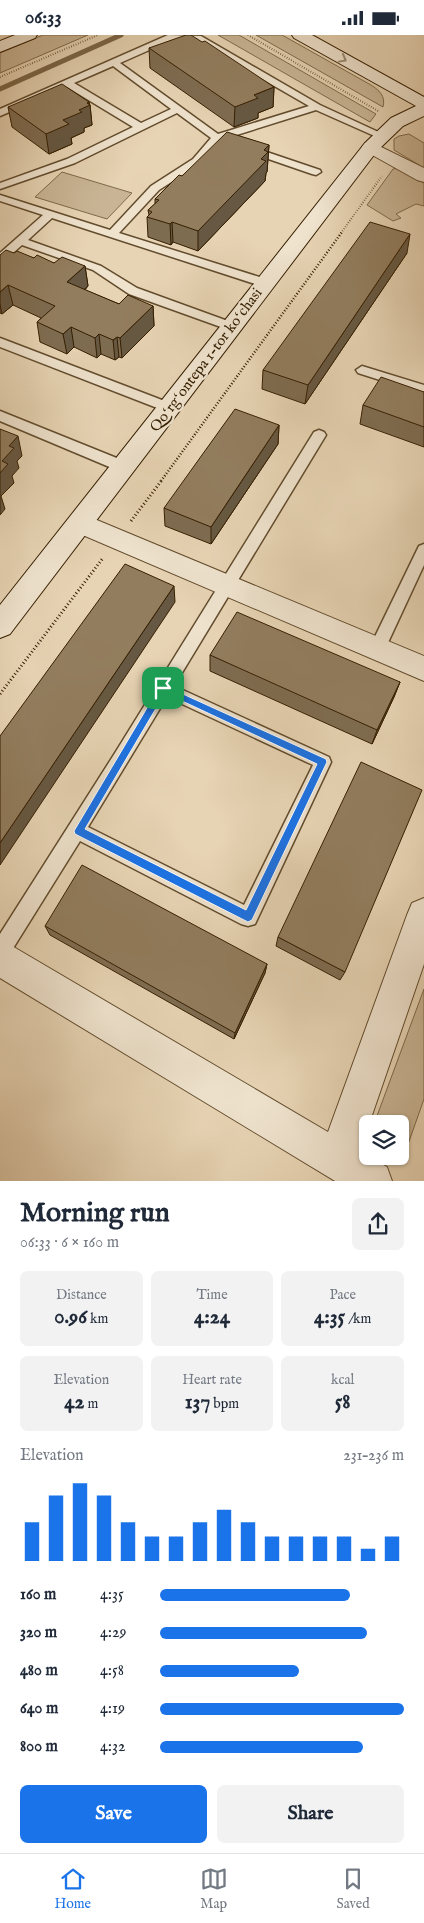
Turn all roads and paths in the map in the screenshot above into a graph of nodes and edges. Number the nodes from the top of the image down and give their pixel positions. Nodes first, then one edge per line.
1 (28, 35) edge
2 (98, 35) edge
3 (248, 35) edge
4 (300, 35) edge
5 (329, 35) edge
6 (0, 47) edge
7 (113, 62) junction
8 (0, 77) edge
9 (67, 83) junction
10 (424, 87) edge
11 (424, 104) edge
12 (317, 107) junction
13 (177, 109) junction
14 (424, 109) edge
15 (0, 113) edge
16 (139, 126) junction
17 (383, 135) junction
18 (217, 138) junction
19 (395, 160) junction
20 (316, 172) dead end
21 (424, 177) edge
22 (0, 186) edge
23 (0, 198) edge
24 (50, 214) junction
25 (112, 234) junction
26 (20, 241) junction
27 (0, 259) edge
28 (265, 283) junction
29 (232, 327) junction
30 (2, 346) edge
31 (362, 370) dead end
32 (424, 390) edge
33 (170, 408) junction
34 (0, 416) edge
35 (319, 435) dead end
36 (124, 467) junction
37 (80, 523) junction
38 (118, 539) junction
39 (424, 550) edge
40 (225, 586) junction
41 (0, 626) edge
42 (377, 649) junction
43 (424, 669) edge
44 (163, 688) junction
45 (0, 693) edge
46 (78, 831) junction
47 (424, 915) edge
48 (0, 951) edge
49 (0, 958) edge
50 (338, 1158) junction
51 (374, 1181) edge

1 - 6 street
2 - 8 path
3 - 17 path
4 -> 11 street
5 - 10 street
7 - 9 lane
7 - 12 lane
7 - 13 lane
9 - 15 lane
9 - 16 lane
12 - 17 lane
12 - 18 lane
13 - 16 lane
13 - 18 lane
14 - 17 street, Qoʻrgʻontepa 1-tor koʻchasi
16 - 22 lane
17 - 19 street
17 - 28 street, Qoʻrgʻontepa 1-tor koʻchasi
18 - 20 lane
18 - 25 lane
19 - 21 street
19 - 38 path
23 - 24 lane
24 - 25 lane
24 - 26 lane
25 - 28 lane
26 - 27 lane
26 - 29 lane
28 - 29 street, Qoʻrgʻontepa 1-tor koʻchasi
29 - 33 street, Qoʻrgʻontepa 1-tor koʻchasi
30 - 33 lane
31 - 32 lane
33 - 36 street, Qoʻrgʻontepa 1-tor koʻchasi
34 - 36 lane
35 - 40 lane
36 - 37 street, Qoʻrgʻontepa 1-tor koʻchasi
37 - 38 street
37 - 41 street, Qoʻrgʻontepa 1-tor koʻchasi
38 - 40 street
38 - 45 path
39 - 42 lane
40 - 42 street
40 - 44 lane
42 - 43 street
44 - 46 lane
44 - 46 lane
46 - 48 lane
47 - 50 street
49 - 50 street
50 - 51 street

